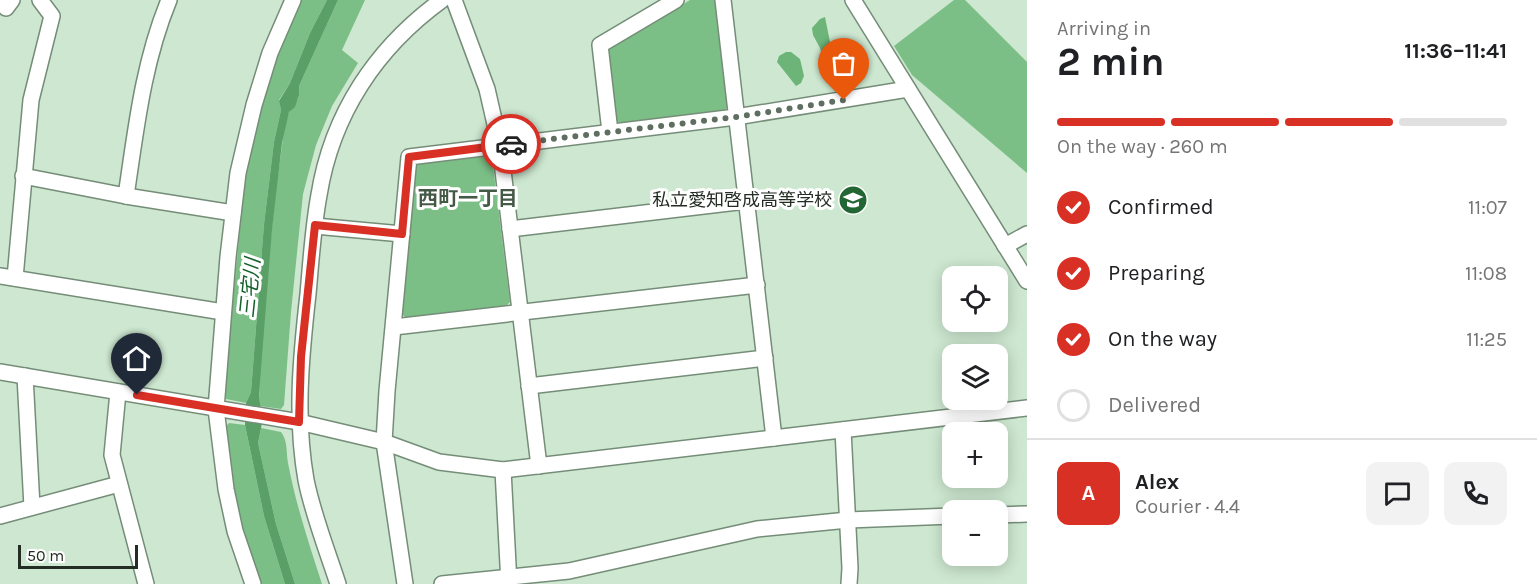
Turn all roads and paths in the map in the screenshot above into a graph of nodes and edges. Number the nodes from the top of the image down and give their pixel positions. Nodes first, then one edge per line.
1 (40, 0) edge
2 (169, 0) edge
3 (293, 0) edge
4 (442, 0) edge
5 (454, 0) edge
6 (676, 0) edge
7 (723, 0) edge
8 (853, 0) edge
9 (908, 89) junction
10 (736, 117) junction
11 (610, 132) junction
12 (500, 146) junction
13 (23, 176) junction
14 (126, 196) junction
15 (746, 201) junction
16 (233, 213) junction
17 (315, 225) junction
18 (510, 229) junction
19 (402, 234) junction
20 (1027, 234) edge
21 (1005, 246) junction
22 (7, 277) edge
23 (1027, 281) edge
24 (757, 285) junction
25 (223, 312) junction
26 (520, 313) junction
27 (394, 327) junction
28 (765, 358) junction
29 (0, 372) edge
30 (25, 376) junction
31 (529, 387) junction
32 (118, 392) junction
33 (1027, 408) edge
34 (222, 410) junction
35 (299, 422) junction
36 (843, 430) junction
37 (774, 438) junction
38 (384, 442) junction
39 (539, 466) junction
40 (502, 470) junction
41 (119, 484) junction
42 (32, 507) junction
43 (1027, 514) edge
44 (1008, 515) edge
45 (0, 516) edge
46 (942, 516) edge
47 (848, 520) junction
48 (508, 580) edge
49 (146, 584) edge
50 (253, 584) edge
51 (338, 584) edge
52 (405, 584) edge
53 (442, 584) edge
54 (849, 584) edge

1 - 13 street
2 - 14 street
3 - 16 street
4 - 17 street
5 - 12 street
6 - 11 street
7 - 10 street
8 - 9 street
9 - 10 street
9 - 21 street
10 - 11 street
10 - 15 street
11 - 12 street
12 - 18 street
12 - 19 street
13 - 14 street
13 - 22 street
14 - 16 street
15 - 18 street
15 - 24 street
16 - 25 street
17 - 19 street
17 - 35 street
18 - 26 street
19 - 27 street
20 - 21 street
21 - 23 street
22 - 25 street
24 - 26 street
24 - 28 street
25 - 34 street
26 - 27 street
26 - 31 street
27 - 38 street
28 - 31 street
28 - 37 street
29 - 30 street
30 - 32 street
30 - 42 street
31 - 39 street
32 - 34 street
32 - 41 street
33 - 36 street
34 - 35 street
34 - 50 street
35 - 38 street
35 - 51 street
36 - 37 street
36 - 47 street
37 - 39 street
38 - 40 street
38 - 52 street
39 - 40 street
40 - 48 street
41 - 42 street
41 - 49 street
42 - 45 street
43 - 44 street
46 - 47 street
47 - 48 street
47 - 54 street
48 - 53 street

